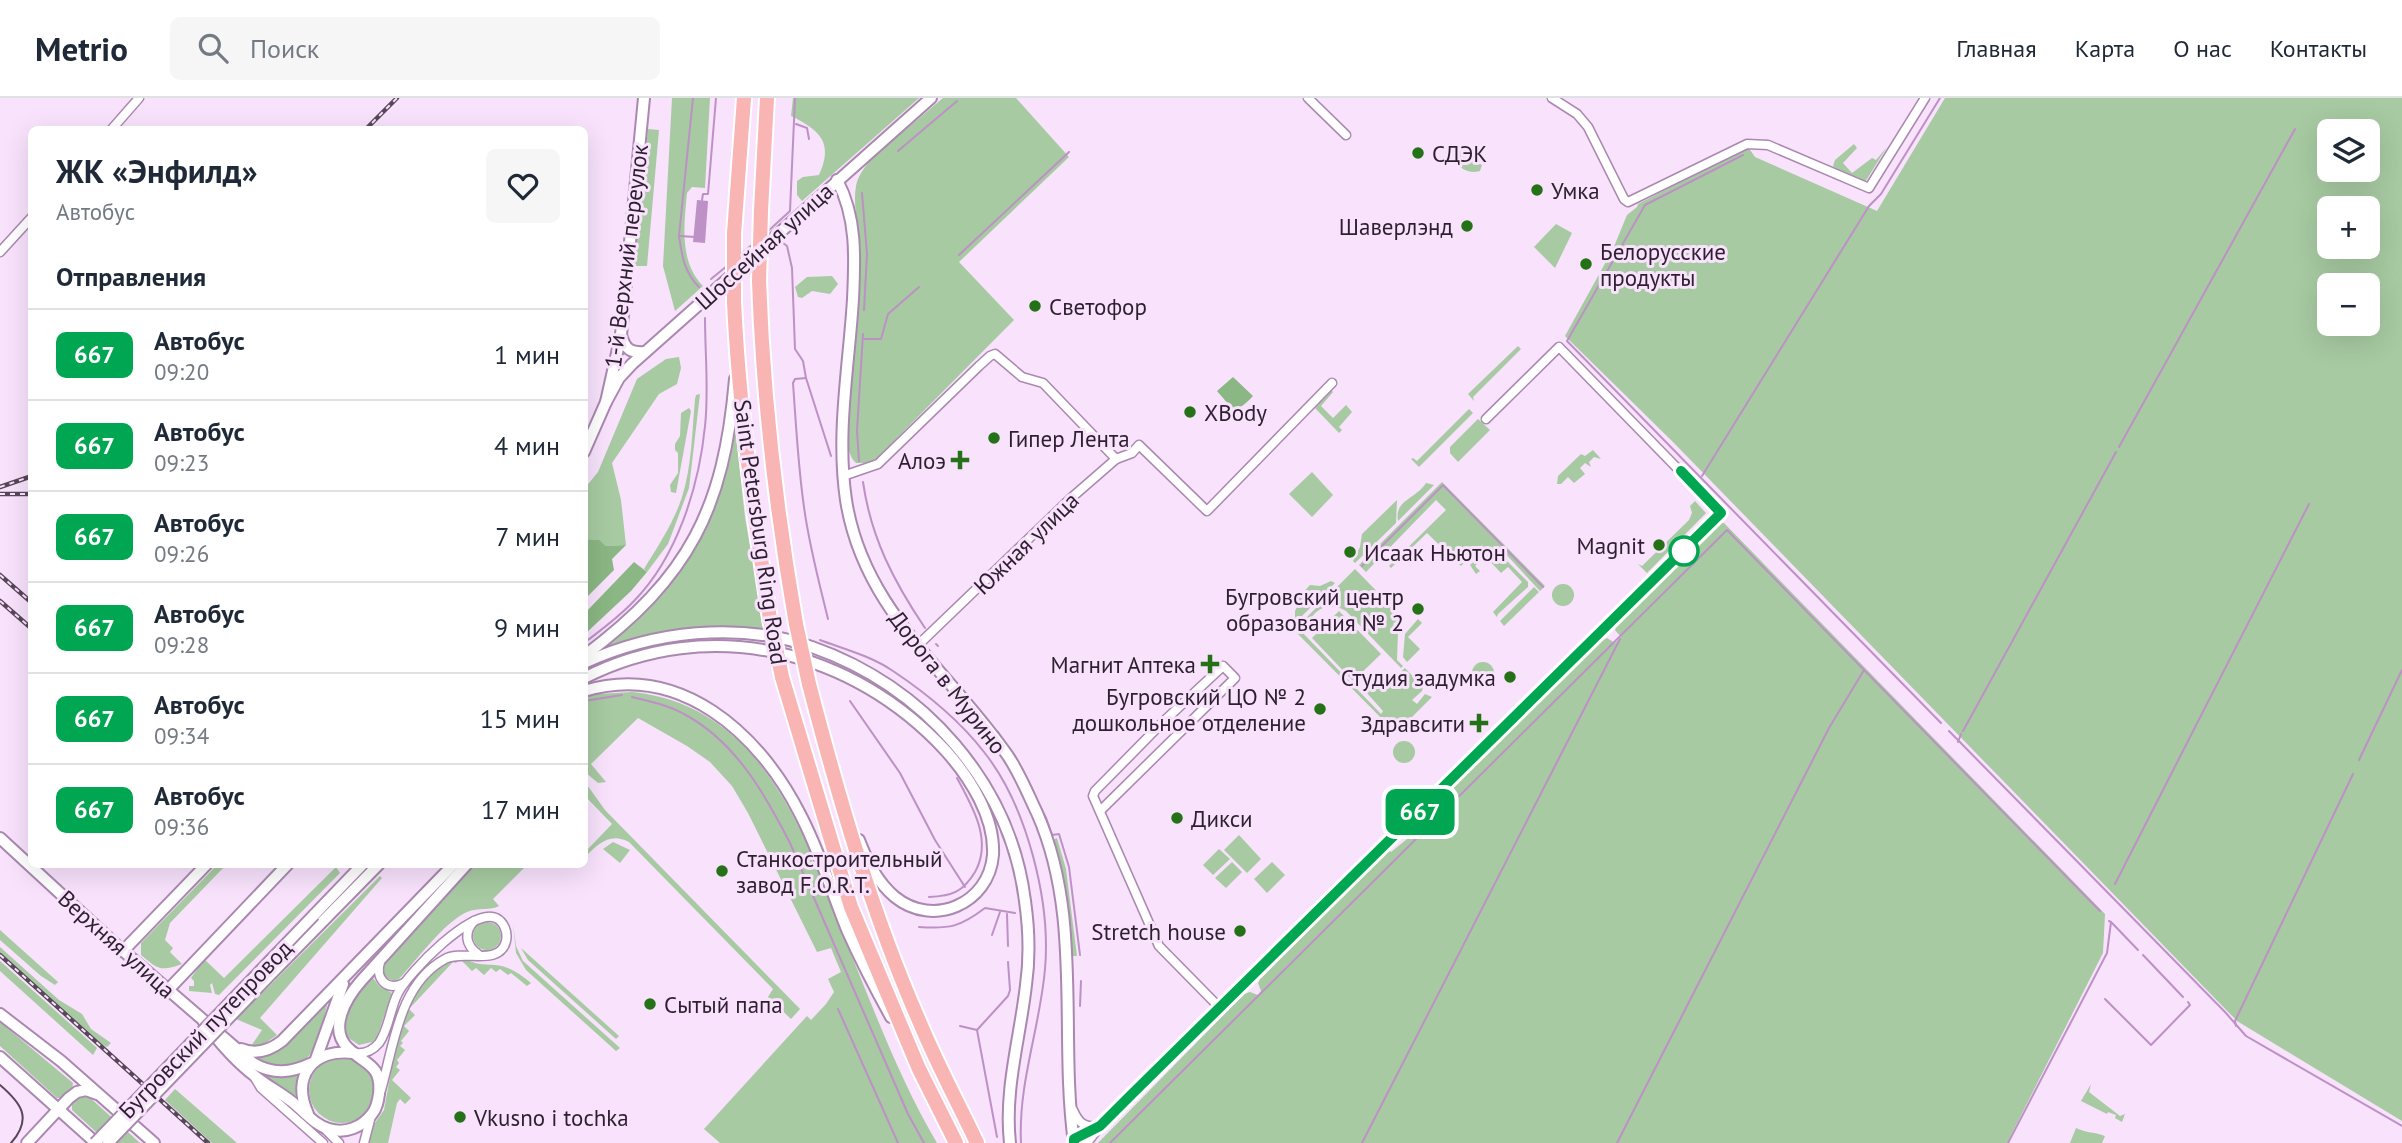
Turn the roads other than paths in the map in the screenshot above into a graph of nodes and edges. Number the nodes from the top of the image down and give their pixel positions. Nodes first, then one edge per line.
1 (139, 98) edge
2 (644, 98) edge
3 (744, 98) edge
4 (767, 98) edge
5 (931, 98) edge
6 (1308, 98) edge
7 (1552, 98) edge
8 (1925, 98) edge
9 (114, 126) edge
10 (1346, 135) dead end
11 (837, 180) junction
12 (28, 221) edge
13 (0, 252) edge
14 (621, 335) junction
15 (645, 352) junction
16 (737, 355) junction
17 (1332, 383) dead end
18 (606, 402) junction
19 (1486, 419) dead end
20 (588, 443) edge
21 (1116, 459) junction
22 (843, 476) junction
23 (916, 647) junction
24 (588, 653) edge
25 (588, 662) edge
26 (588, 676) edge
27 (588, 690) edge
28 (836, 785) junction
29 (1100, 811) junction
30 (0, 838) edge
31 (28, 864) edge
32 (33, 868) edge
33 (203, 868) edge
34 (284, 868) edge
35 (360, 868) edge
36 (374, 868) edge
37 (450, 868) edge
38 (463, 868) edge
39 (480, 918) junction
40 (317, 919) junction
41 (123, 951) junction
42 (479, 954) junction
43 (381, 960) junction
44 (354, 967) junction
45 (404, 983) junction
46 (168, 989) junction
47 (1220, 1008) junction
48 (0, 1014) edge
49 (204, 1022) junction
50 (235, 1046) junction
51 (356, 1054) junction
52 (0, 1057) edge
53 (314, 1061) junction
54 (919, 1069) junction
55 (253, 1075) junction
56 (105, 1099) junction
57 (378, 1102) junction
58 (1072, 1106) junction
59 (59, 1110) junction
60 (309, 1116) junction
61 (370, 1116) junction
62 (1100, 1126) junction
63 (323, 1127) junction
64 (1074, 1141) edge
65 (27, 1143) edge
66 (95, 1143) edge
67 (108, 1143) edge
68 (154, 1143) edge
69 (323, 1143) edge
70 (339, 1143) edge
71 (364, 1143) edge
72 (956, 1143) edge
73 (977, 1143) edge
74 (1010, 1143) edge
75 (1087, 1143) edge

1 - 9 street
2 - 14 main road, 1-й Верхний переулок
3 - 16 highway, Saint Petersburg Ring Road, bridge
4 - 28 highway, Saint Petersburg Ring Road, bridge
5 - 11 main road, Шоссейная улица
6 - 10 street
7 - 8 street
11 - 15 main road, Шоссейная улица
11 - 22 main road, Дорога в Мурино
12 - 13 street
14 - 15 main road
14 - 18 main road, 1-й Верхний переулок
15 - 18 main road, Шоссейная улица
16 - 24 main road
16 - 54 highway, Saint Petersburg Ring Road, bridge
17 - 21 street, Южная улица
18 - 20 main road, 1-й Верхний переулок
19 - 47 street
21 - 22 street
21 - 23 street, Южная улица
22 - 23 main road, Дорога в Мурино
23 - 58 main road, Дорога в Мурино
25 - 74 main road
26 - 28 main road
27 - 54 main road
28 - 73 highway, Saint Petersburg Ring Road
29 - 29 street
29 - 47 street
30 - 31 main road, Верхняя улица
32 - 41 main road, Верхняя улица
33 - 41 main road
34 - 46 main road
35 - 40 main road
36 - 40 main road
37 - 44 main road
38 - 43 main road
39 - 42 street
39 - 42 street
39 - 45 street
40 - 66 main road, Бугровский путепровод, bridge
40 - 67 main road, Бугровский путепровод, bridge
41 - 46 main road, Верхняя улица
42 - 57 street
43 - 45 street
43 - 51 main road
44 - 50 main road
44 - 53 main road
45 - 51 street
46 - 49 main road, Верхняя улица
47 - 62 street
48 - 56 main road
49 - 50 main road, Верхняя улица
49 - 55 main road, Верхняя улица
50 - 53 main road, Верхняя улица
51 - 53 main road
51 - 57 main road
52 - 59 main road
53 - 60 main road
54 - 72 highway, Saint Petersburg Ring Road
55 - 60 main road, Верхняя улица
55 - 69 street
56 - 59 main road
56 - 68 main road
57 - 61 main road
58 - 62 street
58 - 64 main road, Дорога в Мурино
59 - 65 main road
59 - 66 main road
60 - 63 main road
61 - 63 main road
61 - 71 street
62 - 64 street
62 - 75 street
63 - 70 street

